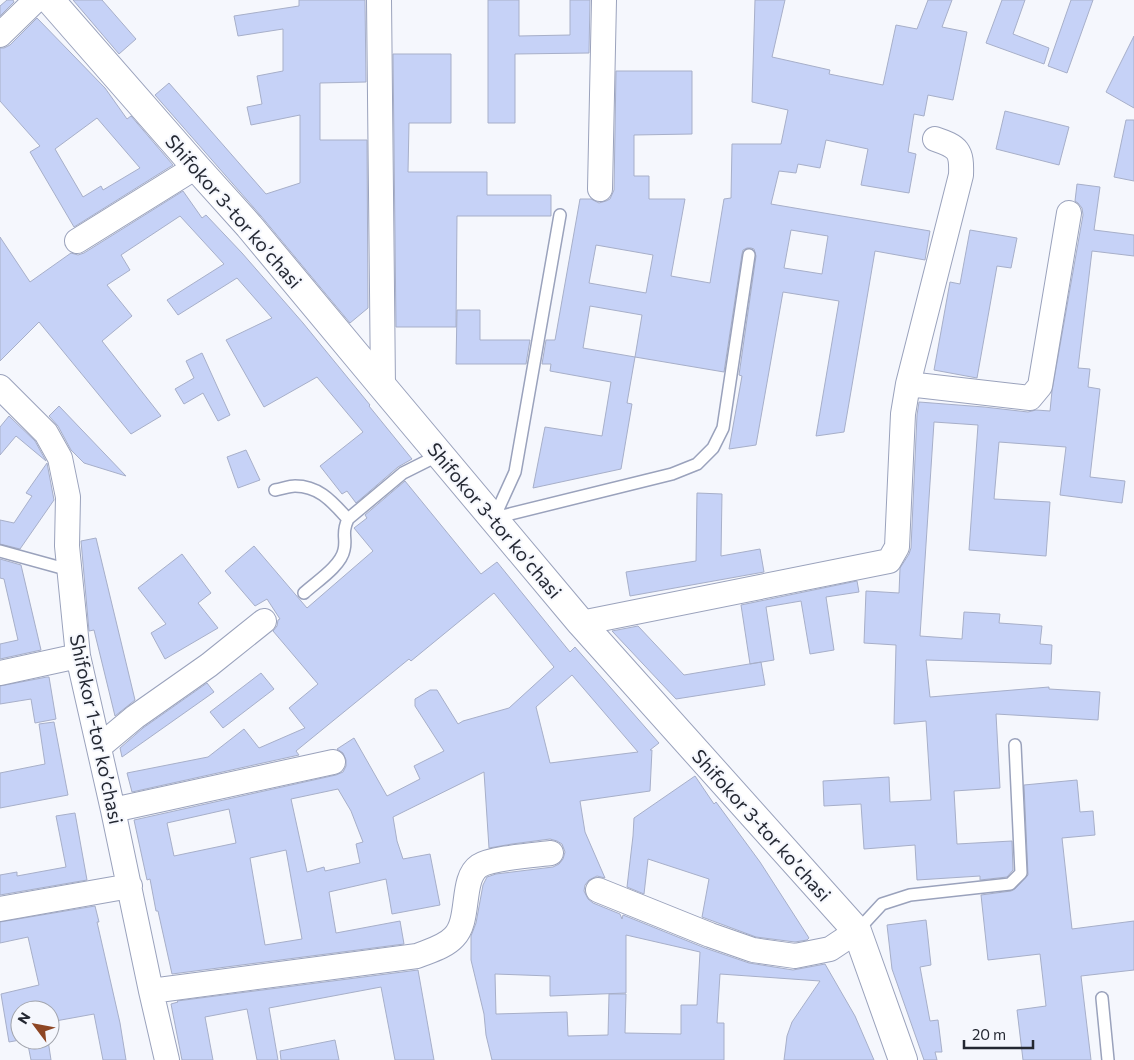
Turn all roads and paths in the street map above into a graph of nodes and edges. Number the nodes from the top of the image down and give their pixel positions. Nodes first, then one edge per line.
1 (36, 0) edge
2 (50, 0) edge
3 (379, 0) edge
4 (604, 0) edge
5 (0, 35) edge
6 (935, 139) dead end
7 (196, 167) junction
8 (600, 189) dead end
9 (1069, 213) dead end
10 (560, 214) dead end
11 (77, 241) dead end
12 (749, 255) dead end
13 (908, 384) junction
14 (0, 387) edge
15 (383, 388) junction
16 (440, 455) junction
17 (275, 490) dead end
18 (494, 518) junction
19 (348, 520) junction
20 (0, 551) edge
21 (70, 570) junction
22 (304, 593) dead end
23 (264, 621) dead end
24 (581, 623) junction
25 (78, 656) junction
26 (0, 673) edge
27 (1014, 745) dead end
28 (99, 747) junction
29 (333, 762) dead end
30 (113, 810) junction
31 (551, 852) dead end
32 (130, 886) junction
33 (598, 890) dead end
34 (0, 909) edge
35 (856, 931) junction
36 (151, 991) junction
37 (1102, 998) dead end
38 (167, 1060) edge
39 (903, 1060) edge
40 (1108, 1060) edge

1 - 5 street
2 - 7 street, Shifokor 3-tor koʼchasi
3 - 15 street
4 - 8 street
6 - 13 street
7 - 11 street
7 - 15 street, Shifokor 3-tor koʼchasi
9 - 13 street
10 - 18 lane
12 - 18 lane
13 - 24 street
14 - 21 street, Shifokor 1-tor koʼchasi
15 - 16 street, Shifokor 3-tor koʼchasi
16 - 18 street, Shifokor 3-tor koʼchasi
16 - 19 lane
17 - 19 lane
18 - 24 street, Shifokor 3-tor koʼchasi
19 - 22 lane
20 - 21 lane
21 - 25 street, Shifokor 1-tor koʼchasi
23 - 28 street
24 - 35 street, Shifokor 3-tor koʼchasi
25 - 26 street
25 - 28 street, Shifokor 1-tor koʼchasi
27 - 35 lane
28 - 30 street, Shifokor 1-tor koʼchasi
29 - 30 street
30 - 32 street, Shifokor 1-tor koʼchasi
31 - 36 street
32 - 34 street
32 - 36 street, Shifokor 1-tor koʼchasi
33 - 35 street
35 - 39 street, Shifokor 3-tor koʼchasi
36 - 38 street, Shifokor 1-tor koʼchasi
37 - 40 lane

